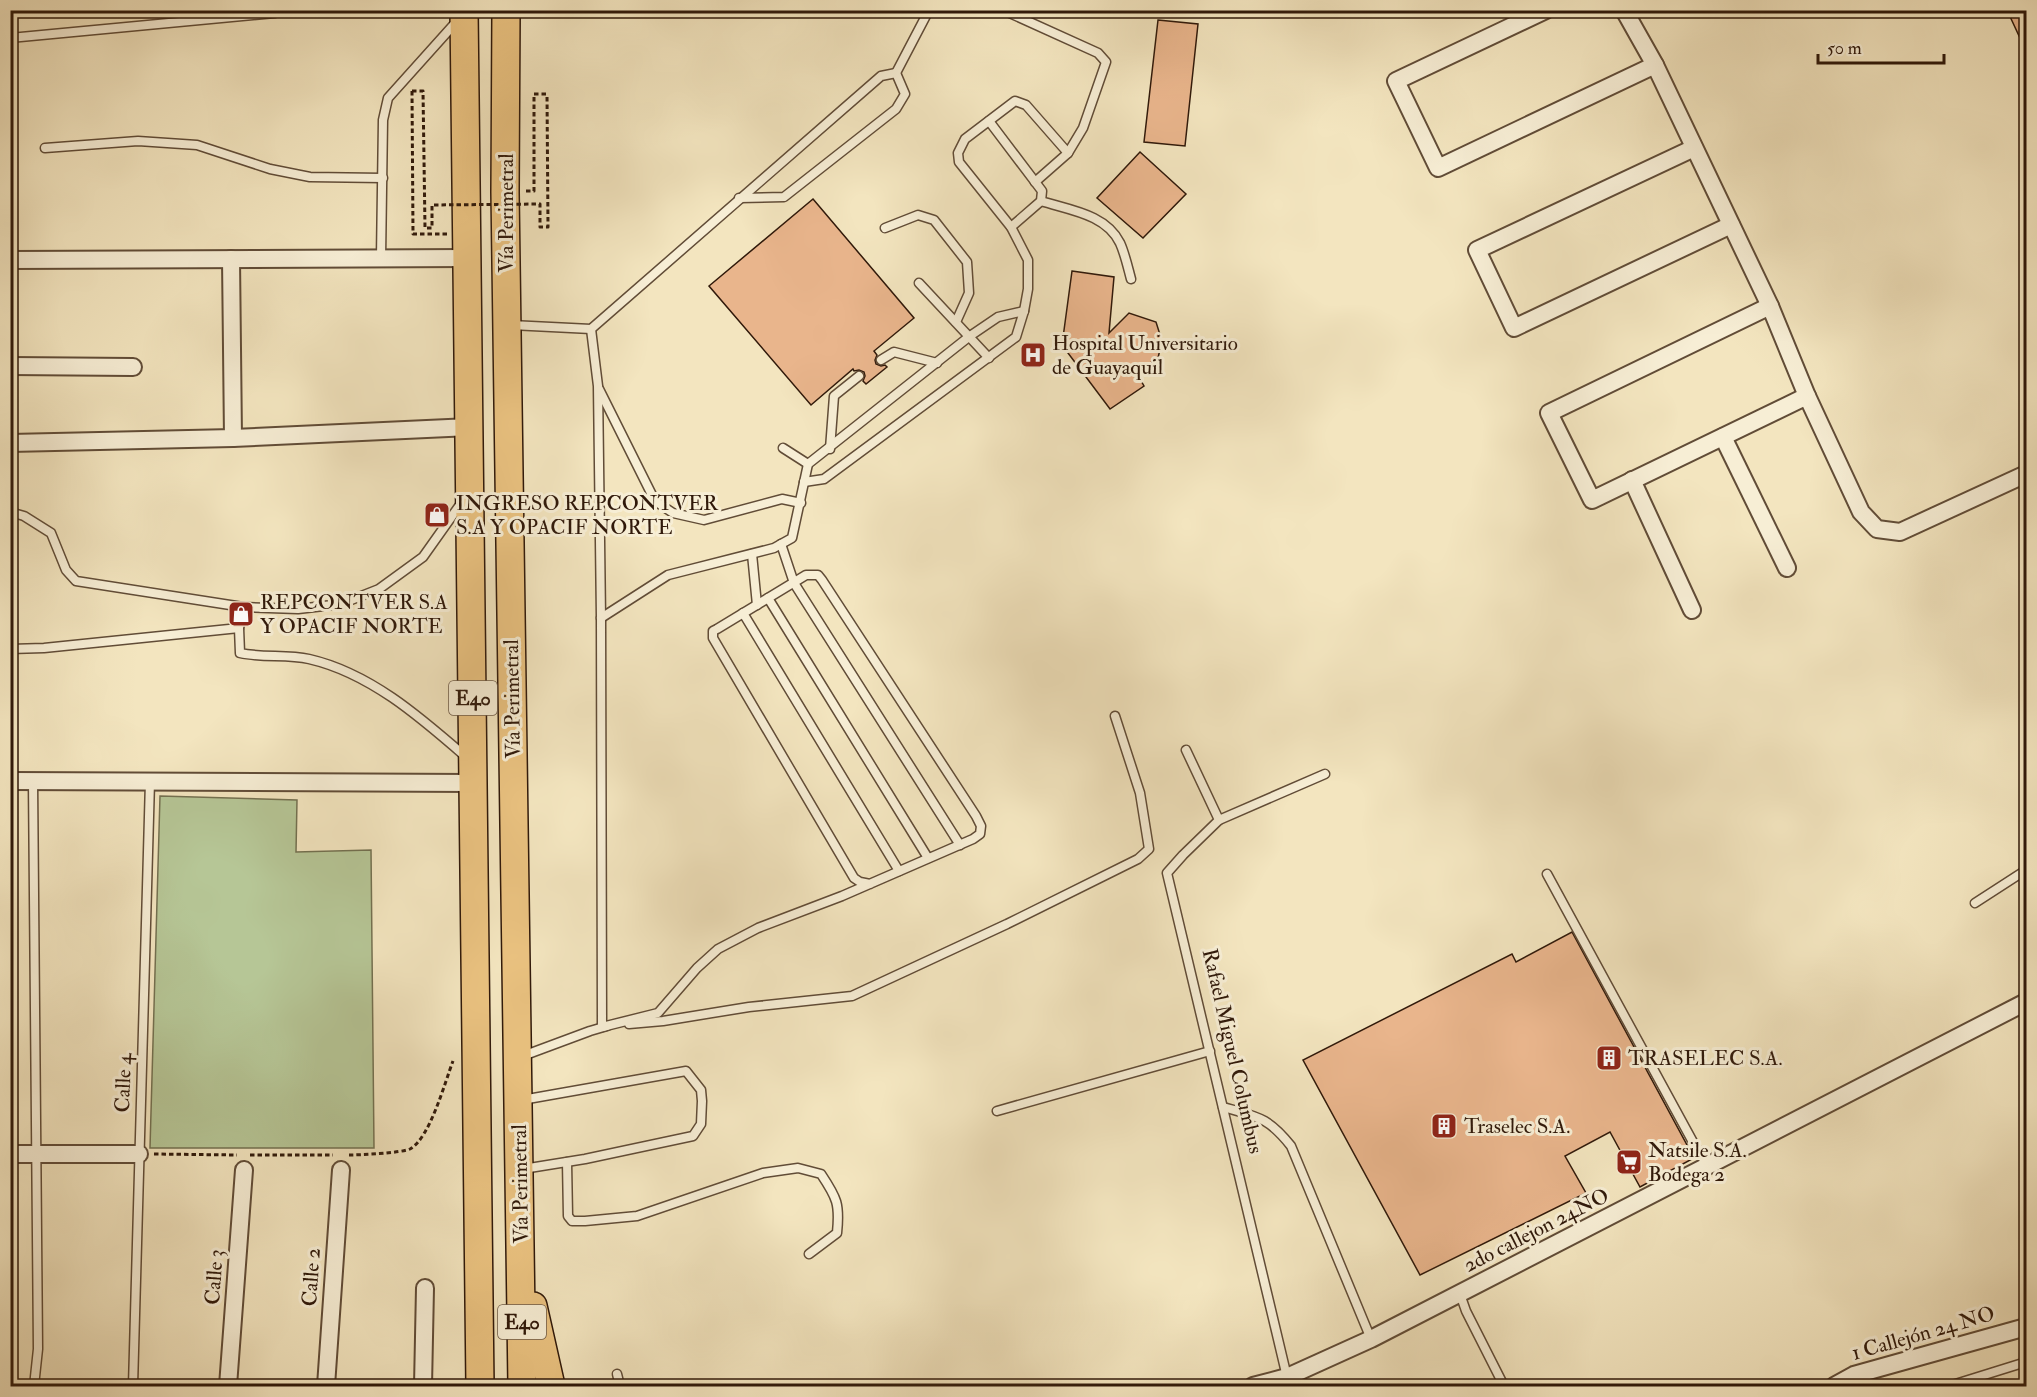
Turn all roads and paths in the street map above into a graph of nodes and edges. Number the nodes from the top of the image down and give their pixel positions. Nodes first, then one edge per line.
1 (280, 10) edge
2 (506, 10) edge
3 (929, 10) edge
4 (1003, 10) edge
5 (1546, 10) edge
6 (1624, 10) edge
7 (464, 12) edge
8 (10, 38) edge
9 (1655, 65) junction
10 (896, 74) junction
11 (989, 122) junction
12 (45, 148) dead end
13 (1694, 148) junction
14 (1068, 153) junction
15 (382, 178) junction
16 (1035, 182) junction
17 (505, 192) junction
18 (739, 198) junction
19 (1041, 201) junction
20 (1731, 225) junction
21 (1011, 227) junction
22 (885, 228) dead end
23 (467, 246) junction
24 (381, 258) junction
25 (231, 259) junction
26 (10, 260) edge
27 (1131, 279) dead end
28 (919, 283) dead end
29 (1770, 306) junction
30 (1024, 311) junction
31 (956, 322) junction
32 (507, 325) junction
33 (591, 328) junction
34 (970, 336) junction
35 (989, 358) junction
36 (881, 360) dead end
37 (937, 363) junction
38 (10, 366) edge
39 (133, 367) dead end
40 (859, 376) dead end
41 (598, 386) junction
42 (1808, 396) junction
43 (470, 428) junction
44 (1723, 437) junction
45 (232, 438) junction
46 (10, 443) edge
47 (783, 448) dead end
48 (830, 449) junction
49 (808, 464) junction
50 (2026, 474) edge
51 (1632, 480) junction
52 (804, 482) junction
53 (471, 490) junction
54 (801, 503) junction
55 (10, 512) edge
56 (781, 544) junction
57 (752, 554) junction
58 (1787, 568) dead end
59 (794, 583) junction
60 (768, 598) junction
61 (757, 605) junction
62 (243, 607) junction
63 (1692, 610) dead end
64 (743, 613) junction
65 (601, 618) junction
66 (239, 628) junction
67 (10, 649) edge
68 (1115, 716) dead end
69 (1186, 750) dead end
70 (473, 773) junction
71 (1325, 774) dead end
72 (10, 781) edge
73 (33, 781) junction
74 (150, 781) junction
75 (1219, 820) junction
76 (960, 845) junction
77 (928, 858) junction
78 (2026, 870) edge
79 (899, 871) junction
80 (1547, 874) dead end
81 (870, 884) junction
82 (1975, 903) dead end
83 (2026, 1002) edge
84 (602, 1027) junction
85 (1210, 1051) junction
86 (517, 1058) junction
87 (454, 1059) dead end
88 (518, 1101) junction
89 (1223, 1107) junction
90 (997, 1111) dead end
91 (10, 1154) edge
92 (37, 1154) junction
93 (140, 1154) junction
94 (567, 1162) junction
95 (1710, 1166) junction
96 (519, 1169) junction
97 (244, 1170) dead end
98 (341, 1170) dead end
99 (809, 1254) dead end
100 (522, 1257) junction
101 (425, 1287) dead end
102 (1460, 1294) junction
103 (2026, 1327) edge
104 (1371, 1339) junction
105 (2026, 1362) edge
106 (617, 1374) dead end
107 (1288, 1382) edge
108 (34, 1386) edge
109 (133, 1386) edge
110 (228, 1386) edge
111 (326, 1386) edge
112 (423, 1386) edge
113 (480, 1386) edge
114 (522, 1386) edge
115 (552, 1386) edge
116 (620, 1386) edge
117 (1253, 1386) edge
118 (1504, 1386) edge
119 (1834, 1386) edge
120 (1949, 1386) edge

1 - 8 lane
2 - 17 highway, Vía Perimetral / E40
3 - 10 lane
4 - 14 lane
5 - 9 street
6 - 9 street
7 - 15 lane
7 - 23 highway, Vía Perimetral / E40
9 - 13 street
10 - 18 lane
10 - 18 lane
11 - 14 lane
11 - 16 lane
11 - 21 lane
12 - 15 lane
13 - 20 street
13 - 20 street
14 - 16 lane
15 - 24 lane
16 - 19 lane
17 - 23 path, bridge
17 - 32 highway, Vía Perimetral / E40
18 - 33 lane
19 - 21 lane
19 - 27 lane
20 - 29 street
21 - 30 lane
22 - 31 lane
23 - 24 street
23 - 43 highway, Vía Perimetral / E40
24 - 25 street
25 - 26 street
25 - 45 street
28 - 31 lane
29 - 42 street
29 - 51 street
30 - 34 lane
30 - 35 lane
31 - 34 lane
32 - 33 lane
32 - 86 highway, Vía Perimetral / E40
33 - 41 lane
34 - 35 lane
34 - 37 lane
35 - 52 lane
36 - 37 lane
37 - 48 lane
38 - 39 street
40 - 48 lane
41 - 54 lane
41 - 65 lane
42 - 44 street
42 - 50 street
43 - 45 street
43 - 53 highway, Vía Perimetral / E40
44 - 51 street
44 - 58 street
45 - 46 street
47 - 49 lane
48 - 49 lane
49 - 52 lane
51 - 63 street
52 - 54 lane
53 - 62 lane
53 - 70 highway, Vía Perimetral / E40
54 - 56 lane
55 - 62 lane
56 - 57 lane
56 - 59 lane
57 - 61 lane
57 - 65 lane
59 - 60 lane
59 - 76 lane
59 - 76 lane
60 - 61 lane
60 - 77 lane
61 - 64 lane
62 - 66 lane
64 - 79 lane
64 - 81 lane
65 - 84 lane
66 - 67 lane
66 - 70 lane
68 - 84 lane
69 - 75 lane
70 - 74 street
70 - 113 highway, Vía Perimetral / E40
71 - 75 lane
72 - 73 street
73 - 74 street
73 - 92 lane
74 - 93 lane, Calle 4
75 - 85 lane, Rafael Miguel Columbus
76 - 77 lane
77 - 79 lane
78 - 82 lane
79 - 81 lane
80 - 95 lane
81 - 84 lane
83 - 95 street, 2do callejon 24NO
84 - 86 lane
85 - 89 lane, Rafael Miguel Columbus
85 - 90 lane
86 - 88 highway, Vía Perimetral / E40
87 - 93 path
88 - 94 lane
88 - 96 highway, Vía Perimetral / E40
89 - 104 lane
89 - 107 lane, Rafael Miguel Columbus
91 - 92 street
92 - 93 street
92 - 108 lane
93 - 109 lane, Calle 4
94 - 96 lane
94 - 99 lane
95 - 102 street, 2do callejon 24NO
96 - 100 highway, Vía Perimetral / E40
97 - 110 street, Calle 3
98 - 111 street, Calle 2
100 - 114 highway, Vía Perimetral / E40
100 - 115 highway
101 - 112 street
102 - 104 street, 2do callejon 24NO
102 - 118 lane
103 - 119 street, 1 Callejón 24 NO
104 - 107 street, 2do callejon 24NO
105 - 120 lane
106 - 116 lane
107 - 117 street, 2do callejon 24NO

